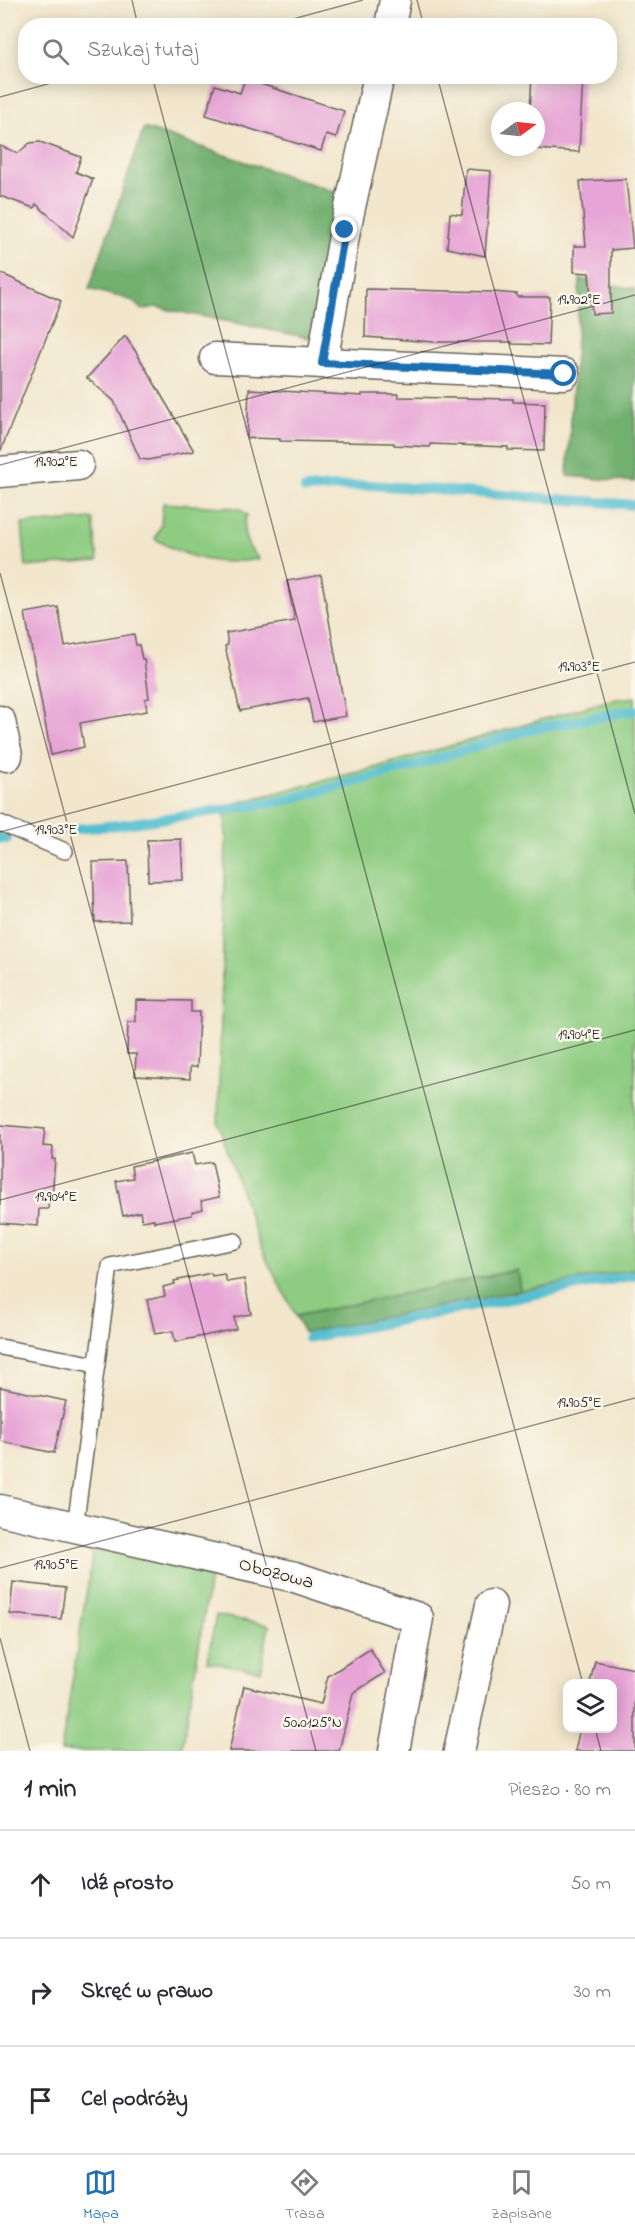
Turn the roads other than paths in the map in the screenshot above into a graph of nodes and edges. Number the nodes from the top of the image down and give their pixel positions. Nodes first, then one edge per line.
1 (395, 0) edge
2 (392, 18) edge
3 (377, 84) edge
4 (215, 358) dead end
5 (322, 363) junction
6 (564, 374) dead end
7 (78, 465) dead end
8 (0, 472) edge
9 (0, 721) edge
10 (7, 756) dead end
11 (0, 823) edge
12 (65, 851) dead end
13 (235, 1240) dead end
14 (0, 1347) edge
15 (97, 1365) junction
16 (0, 1510) edge
17 (75, 1527) junction
18 (490, 1605) dead end
19 (394, 1751) edge
20 (459, 1751) edge

1 - 2 street
3 - 5 street
4 - 5 street
5 - 6 street
7 - 8 street
9 - 10 street
11 - 12 lane
13 - 15 lane
14 - 15 lane
15 - 17 lane
16 - 17 street, Obozowa
17 - 19 street, Obozowa
18 - 20 street

